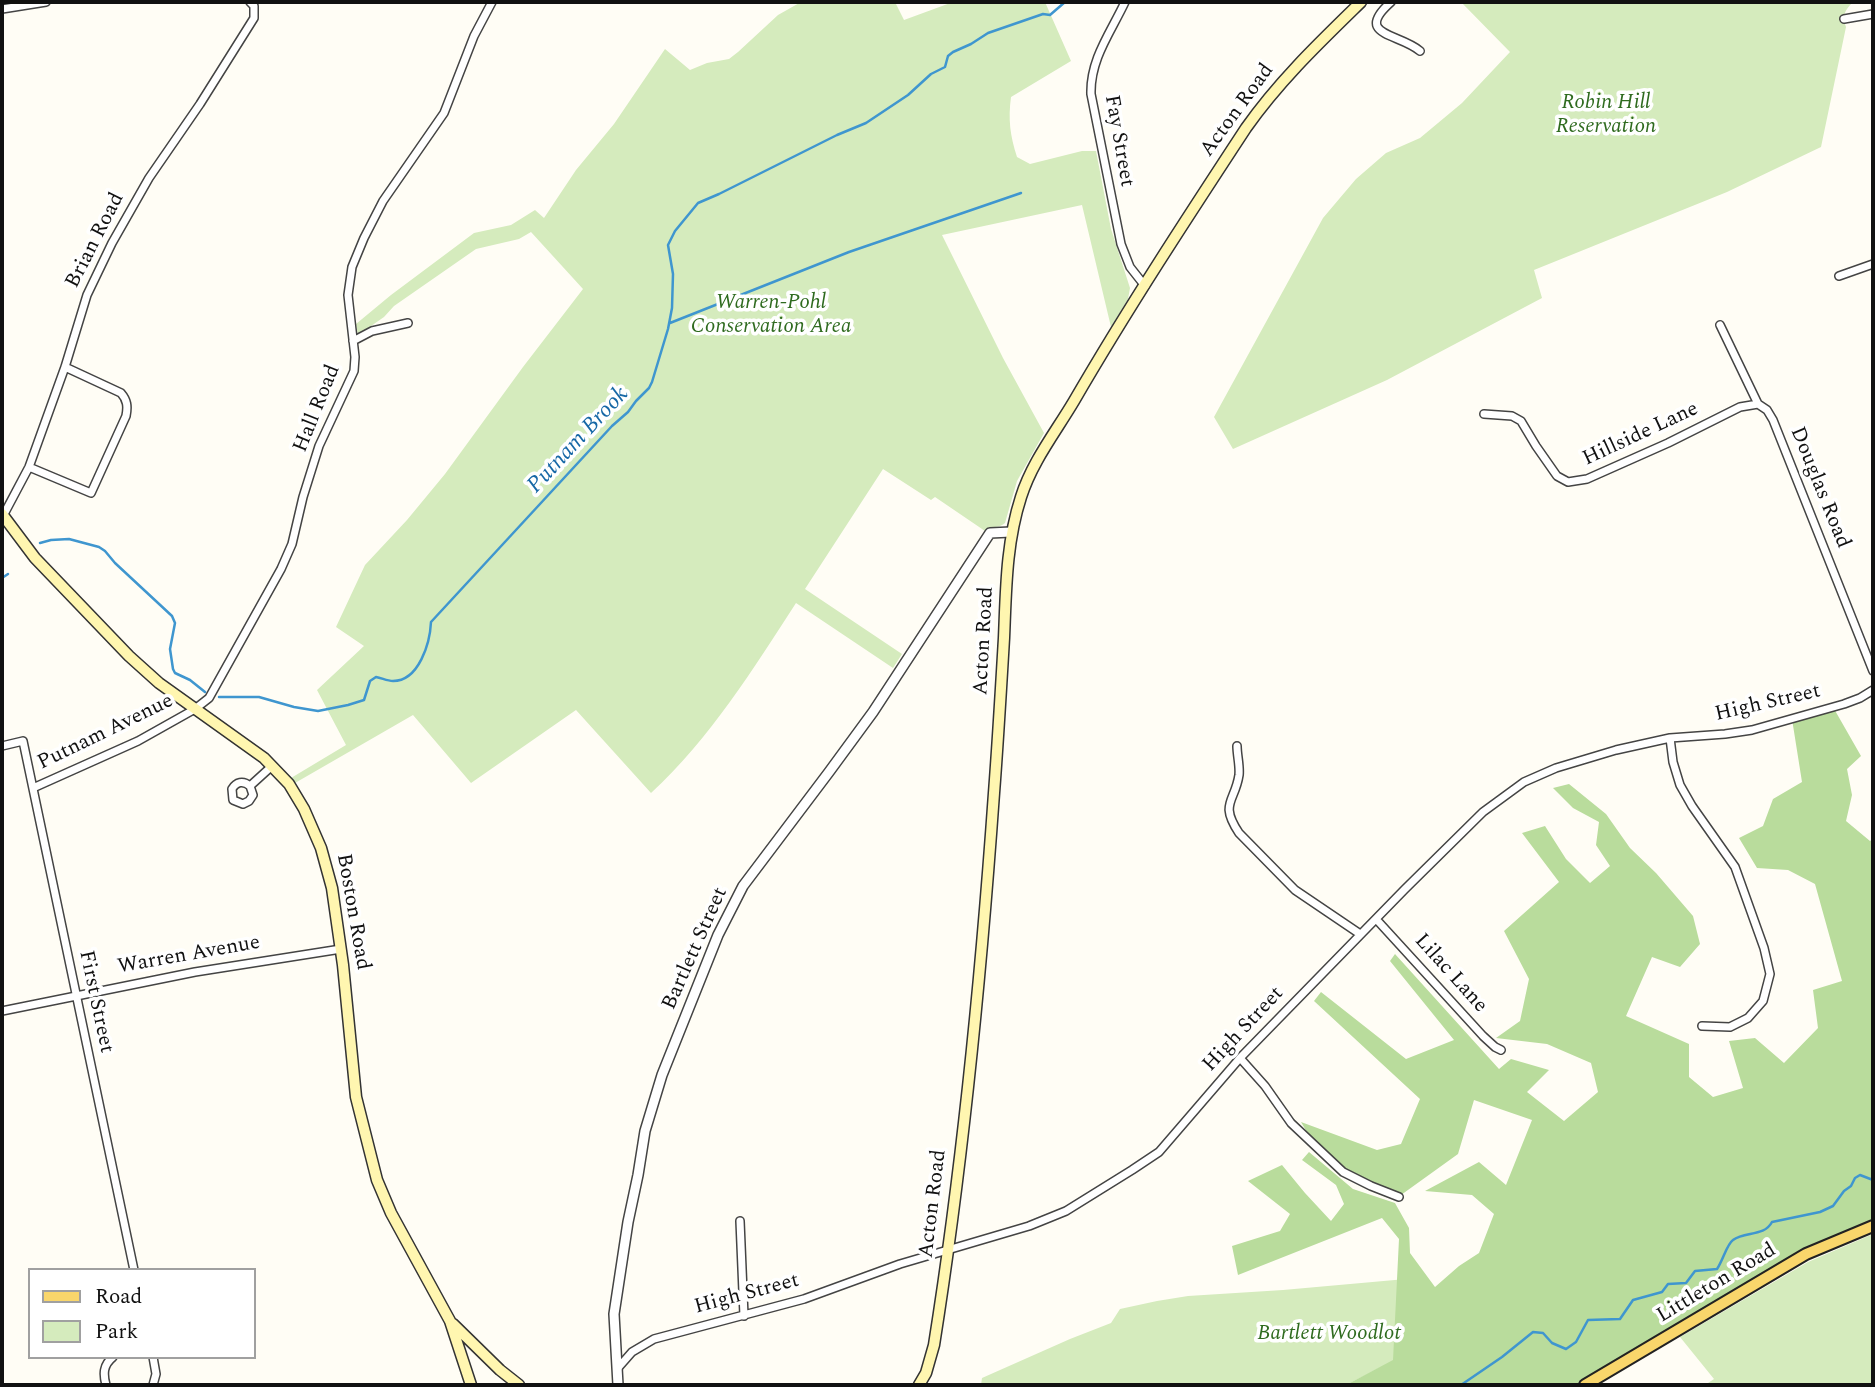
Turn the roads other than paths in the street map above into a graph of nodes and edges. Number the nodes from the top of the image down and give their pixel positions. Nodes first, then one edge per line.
1 (46, 2) edge
2 (250, 2) edge
3 (492, 2) edge
4 (1125, 2) edge
5 (1361, 2) edge
6 (1391, 2) edge
7 (2, 9) edge
8 (1873, 14) edge
9 (1844, 19) dead end
10 (1420, 51) dead end
11 (1873, 264) edge
12 (1839, 276) dead end
13 (1145, 286) junction
14 (408, 323) dead end
15 (1720, 326) dead end
16 (354, 341) junction
17 (65, 367) junction
18 (1758, 404) junction
19 (1484, 414) dead end
20 (29, 467) junction
21 (4, 521) edge
22 (1012, 532) junction
23 (1873, 671) edge
24 (1873, 690) edge
25 (195, 709) junction
26 (1670, 738) junction
27 (2, 746) edge
28 (1237, 746) dead end
29 (272, 766) junction
30 (250, 786) dead end
31 (33, 788) junction
32 (1376, 919) junction
33 (1360, 934) junction
34 (341, 949) junction
35 (75, 996) junction
36 (2, 1011) edge
37 (1702, 1026) dead end
38 (1501, 1049) dead end
39 (1240, 1058) junction
40 (1399, 1197) dead end
41 (740, 1220) dead end
42 (1873, 1226) edge
43 (947, 1251) junction
44 (134, 1268) edge
45 (744, 1315) junction
46 (450, 1321) junction
47 (111, 1359) edge
48 (153, 1359) edge
49 (617, 1369) junction
50 (106, 1385) edge
51 (153, 1385) edge
52 (471, 1385) edge
53 (519, 1385) edge
54 (618, 1385) edge
55 (919, 1385) edge
56 (1585, 1385) edge

1 - 7 street
2 - 17 street, Brian Road
3 - 16 street, Hall Road
4 - 13 street, Fay Street
5 - 13 main road, Acton Road
6 - 10 street
8 - 9 street
11 - 12 street
13 - 22 main road, Acton Road
14 - 16 street
15 - 18 street, Douglas Road
16 - 25 street, Hall Road
17 - 20 street, Brian Road
17 - 20 street
18 - 19 street, Hillside Lane
18 - 23 street, Douglas Road
20 - 21 street, Brian Road
21 - 25 main road, Boston Road
22 - 43 main road, Acton Road
22 - 49 street, Bartlett Street
24 - 26 street, High Street
25 - 29 main road, Boston Road
25 - 31 street, Putnam Avenue
26 - 32 street, High Street
26 - 37 street
27 - 31 street, First Street
28 - 33 street
29 - 30 street
29 - 34 main road, Boston Road
31 - 35 street, First Street
32 - 33 street, High Street
32 - 38 street, Lilac Lane
33 - 39 street, High Street
34 - 35 street, Warren Avenue
34 - 46 main road, Boston Road
35 - 36 street, Warren Avenue
35 - 44 street, First Street
39 - 40 street
39 - 43 street, High Street
41 - 45 street
42 - 56 main road, Littleton Road
43 - 45 street, High Street
43 - 55 main road, Acton Road
45 - 49 street, High Street
46 - 52 main road, Boston Road
46 - 53 main road
47 - 50 street
48 - 51 street
49 - 54 street, Bartlett Street

